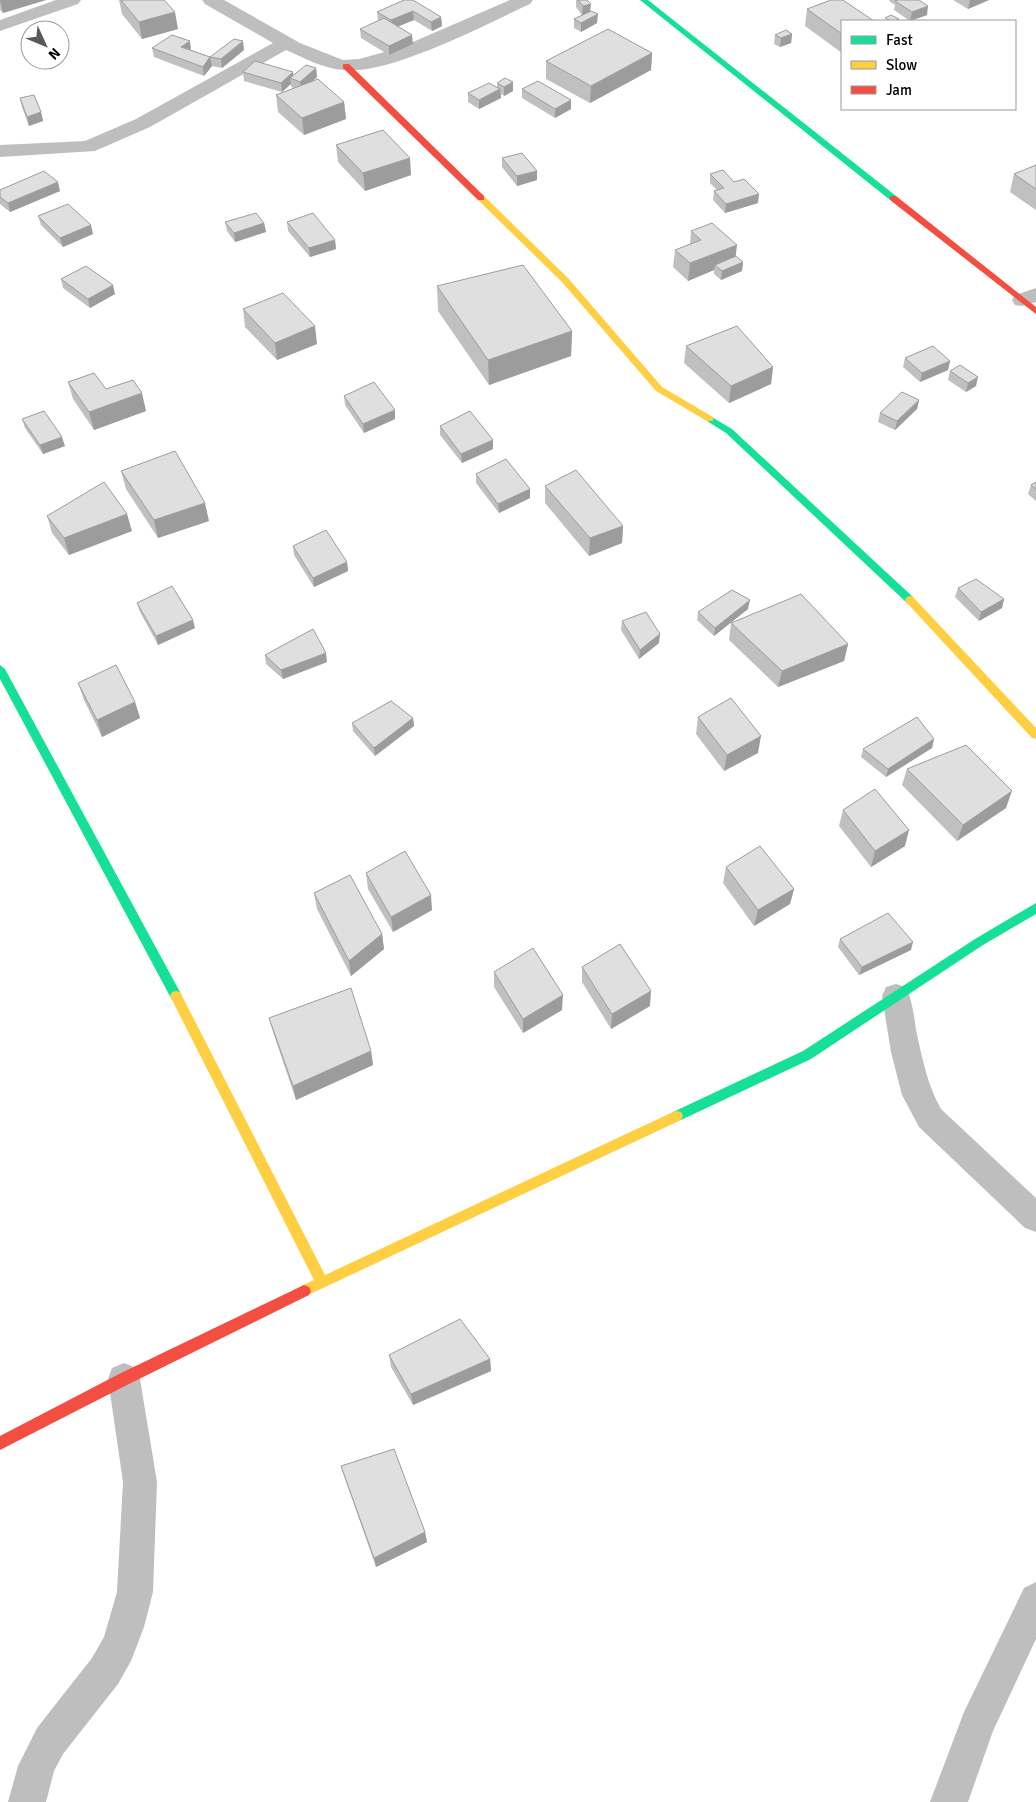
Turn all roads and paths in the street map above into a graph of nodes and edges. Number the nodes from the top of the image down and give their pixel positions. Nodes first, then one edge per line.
1 (72, 0) edge
2 (211, 0) edge
3 (524, 0) edge
4 (644, 0) edge
5 (0, 26) edge
6 (287, 42) junction
7 (346, 66) junction
8 (0, 151) edge
9 (1031, 302) edge
10 (0, 669) edge
11 (1036, 735) edge
12 (1036, 908) edge
13 (896, 996) junction
14 (1036, 1218) edge
15 (322, 1282) junction
16 (124, 1379) junction
17 (0, 1443) edge
18 (1036, 1600) edge
19 (27, 1802) edge
20 (949, 1802) edge

1 - 5 street
2 - 6 street
3 - 7 street
4 - 9 street
6 - 7 street
6 - 8 street
7 - 11 street
10 - 15 street
12 - 13 street
13 - 14 street
13 - 15 street
15 - 16 street
16 - 17 street
16 - 19 street
18 - 20 street

